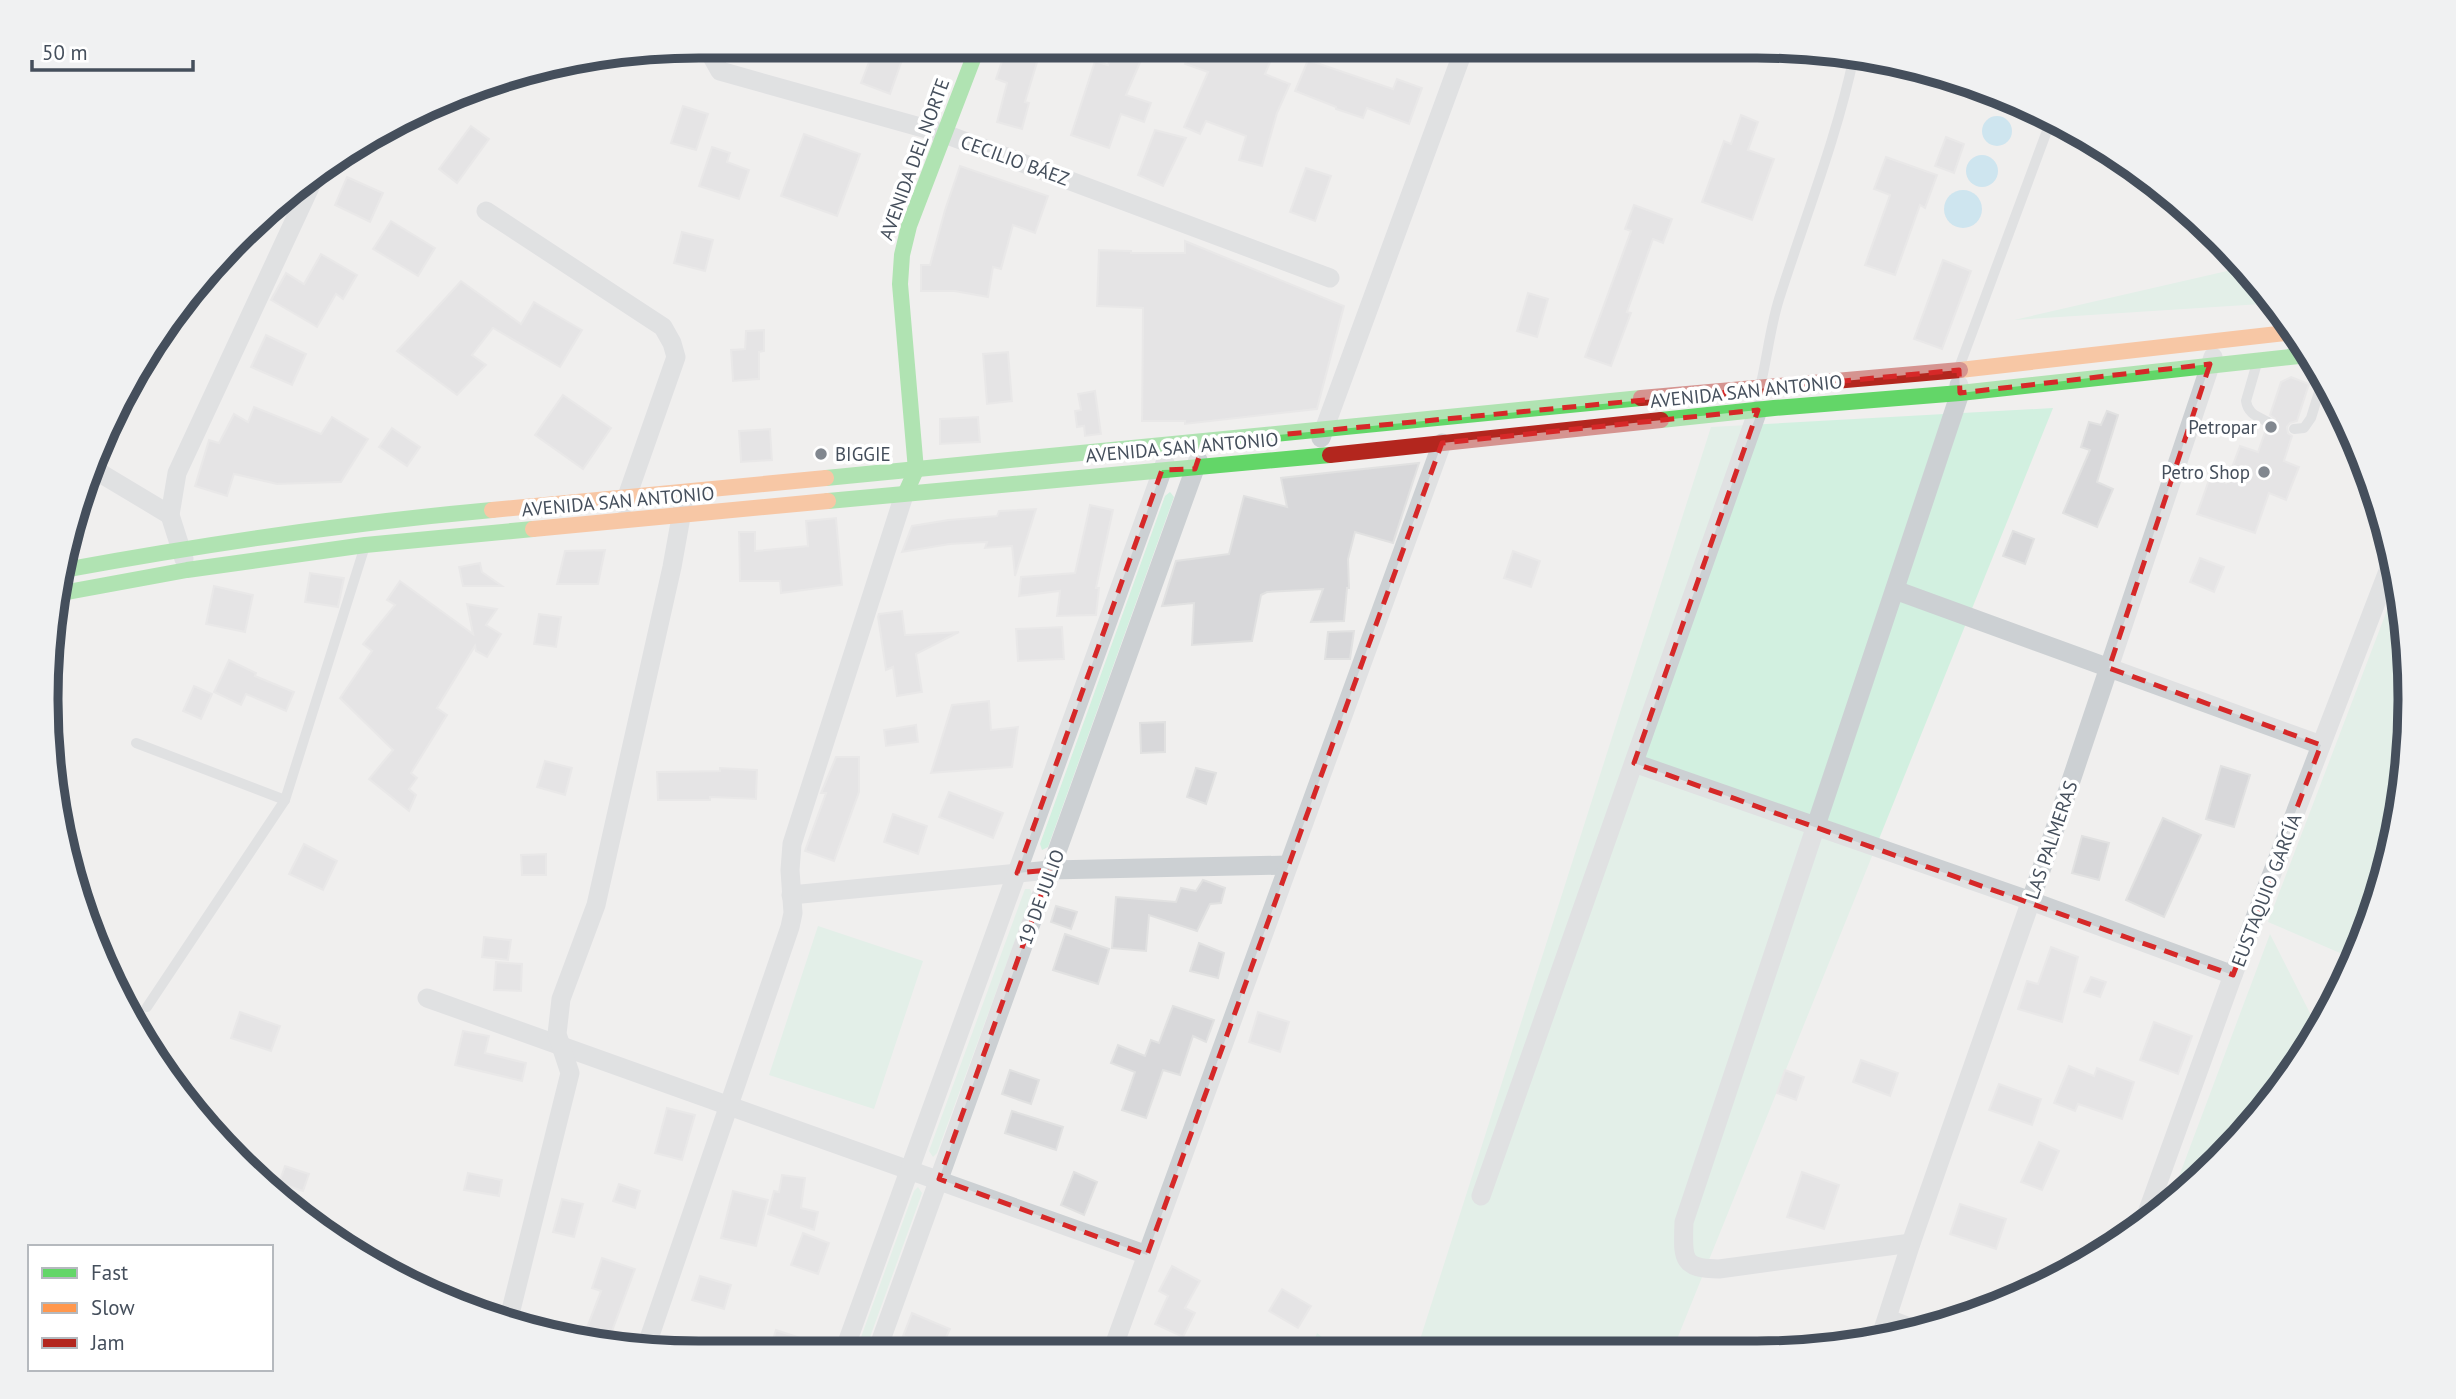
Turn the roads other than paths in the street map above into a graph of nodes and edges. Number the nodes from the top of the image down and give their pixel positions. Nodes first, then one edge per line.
1 (713, 58) edge
2 (974, 58) edge
3 (1461, 58) edge
4 (1852, 65) edge
5 (2048, 128) edge
6 (945, 134) junction
7 (308, 190) edge
8 (486, 211) dead end
9 (1330, 278) dead end
10 (2283, 333) edge
11 (2220, 340) junction
12 (2298, 356) edge
13 (2258, 360) junction
14 (2210, 365) junction
15 (1959, 370) junction
16 (1761, 387) junction
17 (2319, 392) edge
18 (1960, 393) junction
19 (1758, 410) junction
20 (2268, 422) dead end
21 (1324, 429) junction
22 (2294, 429) dead end
23 (1204, 442) junction
24 (1442, 443) junction
25 (1171, 445) junction
26 (1315, 455) junction
27 (1195, 469) junction
28 (916, 470) junction
29 (1162, 470) junction
30 (100, 473) edge
31 (685, 491) junction
32 (904, 495) junction
33 (626, 497) junction
34 (170, 515) junction
35 (682, 516) junction
36 (620, 522) junction
37 (365, 545) junction
38 (182, 548) junction
39 (71, 569) edge
40 (187, 570) junction
41 (2386, 576) edge
42 (1895, 590) junction
43 (67, 592) edge
44 (2109, 668) junction
45 (136, 743) dead end
46 (2321, 746) junction
47 (1634, 763) junction
48 (285, 800) junction
49 (1816, 826) junction
50 (1288, 866) junction
51 (1050, 870) junction
52 (1017, 873) junction
53 (791, 895) junction
54 (2031, 901) junction
55 (2233, 975) junction
56 (427, 998) dead end
57 (147, 1007) dead end
58 (560, 1045) junction
59 (727, 1106) junction
60 (910, 1168) junction
61 (939, 1179) junction
62 (1481, 1196) dead end
63 (2149, 1207) edge
64 (1911, 1243) junction
65 (1147, 1255) junction
66 (510, 1312) edge
67 (1888, 1319) junction
68 (1902, 1324) edge
69 (1884, 1328) edge
70 (649, 1339) edge
71 (848, 1341) edge
72 (881, 1341) edge
73 (1115, 1341) edge

1 - 6 street, CECILIO BÁEZ
2 - 6 main road, AVENIDA DEL NORTE
3 - 21 street
4 - 16 lane
5 - 15 lane
6 - 9 street, CECILIO BÁEZ
6 - 28 main road, AVENIDA DEL NORTE
7 - 34 street
8 - 33 street
10 - 11 main road, AVENIDA SAN ANTONIO
11 - 14 street, LAS PALMERAS
11 - 15 main road, AVENIDA SAN ANTONIO
12 - 13 main road, AVENIDA SAN ANTONIO
13 - 14 main road, AVENIDA SAN ANTONIO
13 - 20 lane
14 - 18 main road, AVENIDA SAN ANTONIO
14 - 44 street, LAS PALMERAS
15 - 16 main road, AVENIDA SAN ANTONIO
15 - 18 street
16 - 21 main road, AVENIDA SAN ANTONIO
17 - 22 lane
18 - 19 main road, AVENIDA SAN ANTONIO
18 - 42 street
19 - 24 main road, AVENIDA SAN ANTONIO
19 - 47 street
21 - 23 main road, AVENIDA SAN ANTONIO
21 - 26 street
23 - 25 main road, AVENIDA SAN ANTONIO
23 - 27 street, 19 DE JULIO
24 - 26 main road, AVENIDA SAN ANTONIO
24 - 50 street
25 - 28 main road, AVENIDA SAN ANTONIO
25 - 29 street, 19 DE JULIO
26 - 27 main road, AVENIDA SAN ANTONIO
27 - 29 main road, AVENIDA SAN ANTONIO
27 - 51 street, 19 DE JULIO
28 - 31 main road, AVENIDA SAN ANTONIO
28 - 32 main road
29 - 32 main road, AVENIDA SAN ANTONIO
29 - 52 street, 19 DE JULIO
30 - 34 street
31 - 33 main road, AVENIDA SAN ANTONIO
31 - 35 street
32 - 35 main road, AVENIDA SAN ANTONIO
32 - 53 street
33 - 36 street
33 - 38 main road, AVENIDA SAN ANTONIO
34 - 38 street
35 - 36 main road, AVENIDA SAN ANTONIO
35 - 58 street
36 - 37 main road, AVENIDA SAN ANTONIO
37 - 40 main road, AVENIDA SAN ANTONIO
37 - 48 lane
38 - 39 main road, AVENIDA SAN ANTONIO
38 - 40 street
40 - 43 main road, AVENIDA SAN ANTONIO
41 - 46 street, EUSTAQUIO GARCÍA
42 - 44 street
42 - 49 street
44 - 46 street
44 - 54 street, LAS PALMERAS
45 - 48 lane
46 - 55 street, EUSTAQUIO GARCÍA
47 - 49 street
47 - 62 street
48 - 57 lane
49 - 54 street
49 - 64 street
50 - 51 street
50 - 65 street
51 - 52 street
51 - 61 street, 19 DE JULIO
52 - 53 street
52 - 60 street, 19 DE JULIO
53 - 59 street
54 - 55 street
54 - 64 street, LAS PALMERAS
55 - 63 street, EUSTAQUIO GARCÍA
56 - 58 street
58 - 59 street
58 - 66 street
59 - 60 street
59 - 70 street
60 - 61 street
60 - 71 street, 19 DE JULIO
61 - 65 street
61 - 72 street, 19 DE JULIO
64 - 67 street, LAS PALMERAS
65 - 73 street
67 - 68 street
67 - 69 street, LAS PALMERAS

